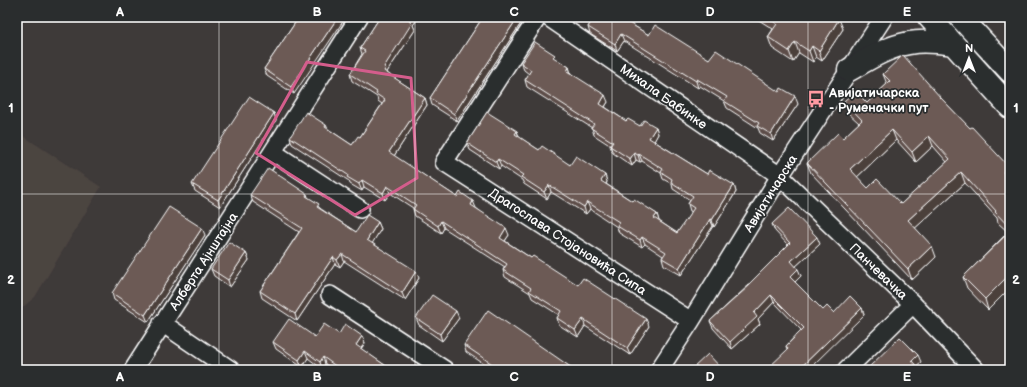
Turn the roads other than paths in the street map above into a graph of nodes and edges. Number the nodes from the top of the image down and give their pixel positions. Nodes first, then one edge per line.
1 (359, 17) edge
2 (538, 17) edge
3 (548, 17) edge
4 (884, 17) edge
5 (929, 17) edge
6 (960, 17) edge
7 (953, 44) junction
8 (849, 70) junction
9 (1010, 71) edge
10 (1010, 107) edge
11 (273, 152) junction
12 (780, 176) junction
13 (360, 209) dead end
14 (330, 295) dead end
15 (913, 304) junction
16 (691, 321) junction
17 (162, 323) junction
18 (133, 370) edge
19 (231, 370) edge
20 (445, 370) edge
21 (659, 370) edge
22 (846, 370) edge
23 (976, 370) edge

1 - 11 street, Алберта Ајнштајна
2 - 16 street, Драгослава Стојановића Сипа
3 - 12 street, Михала Бабинке
4 - 8 street, Авијатичарска
5 - 7 main road
6 - 9 main road
7 - 8 main road
7 - 10 main road
8 - 12 street, Авијатичарска
11 - 13 street
11 - 17 street, Алберта Ајнштајна
12 - 15 street, Панчевачка
12 - 16 street, Авијатичарска
14 - 20 street
15 - 22 street
15 - 23 street, Панчевачка
16 - 21 street, Авијатичарска
17 - 18 street, Алберта Ајнштајна
17 - 19 street

